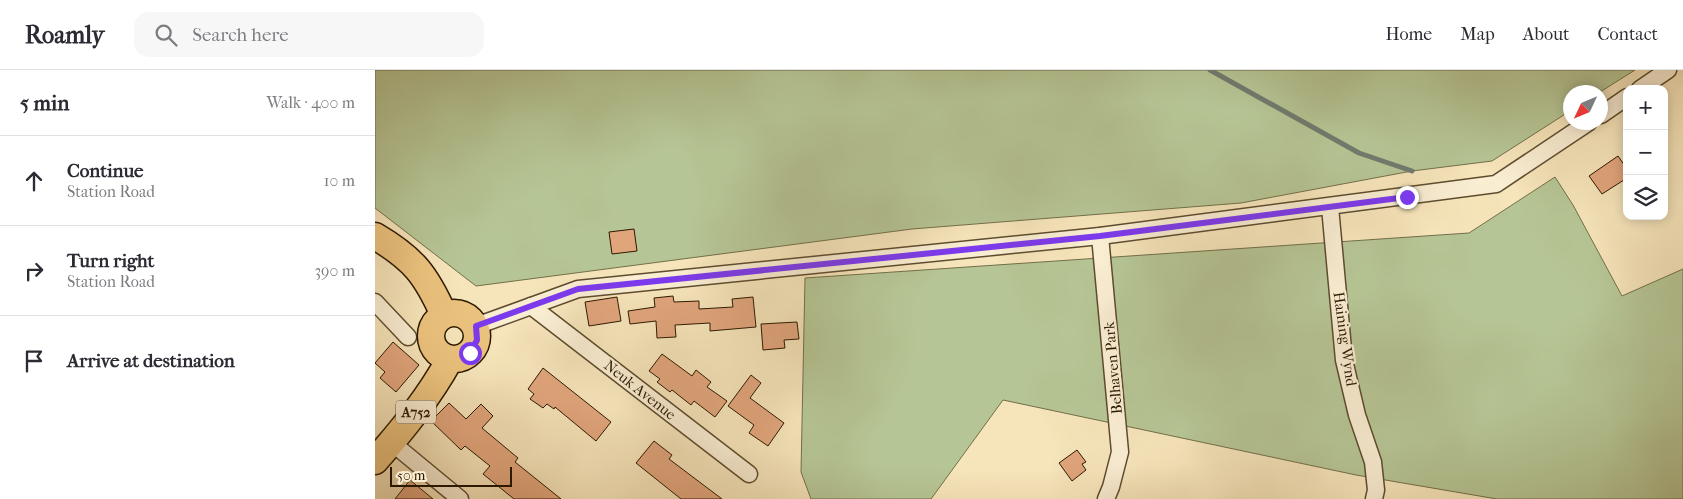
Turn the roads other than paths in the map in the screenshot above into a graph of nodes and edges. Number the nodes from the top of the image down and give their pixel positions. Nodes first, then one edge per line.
1 (1668, 70) edge
2 (1646, 85) edge
3 (1623, 100) edge
4 (1608, 110) edge
5 (1577, 130) edge
6 (1330, 206) junction
7 (375, 236) edge
8 (1100, 236) junction
9 (375, 302) edge
10 (531, 306) junction
11 (444, 314) junction
12 (476, 326) junction
13 (408, 337) dead end
14 (450, 359) junction
15 (383, 452) edge
16 (749, 474) dead end
17 (460, 499) edge
18 (1106, 499) edge
19 (1374, 499) edge

1 - 2 street
3 - 4 street
5 - 6 street
6 - 8 street
6 - 19 street, Haining Wynd
7 - 11 main road
8 - 10 street
8 - 18 street, Belhaven Park
9 - 13 street
10 - 12 street
10 - 16 street, Neuk Avenue
11 - 12 main road
11 - 14 main road
12 - 14 main road
14 - 15 main road, A752
15 - 17 street

